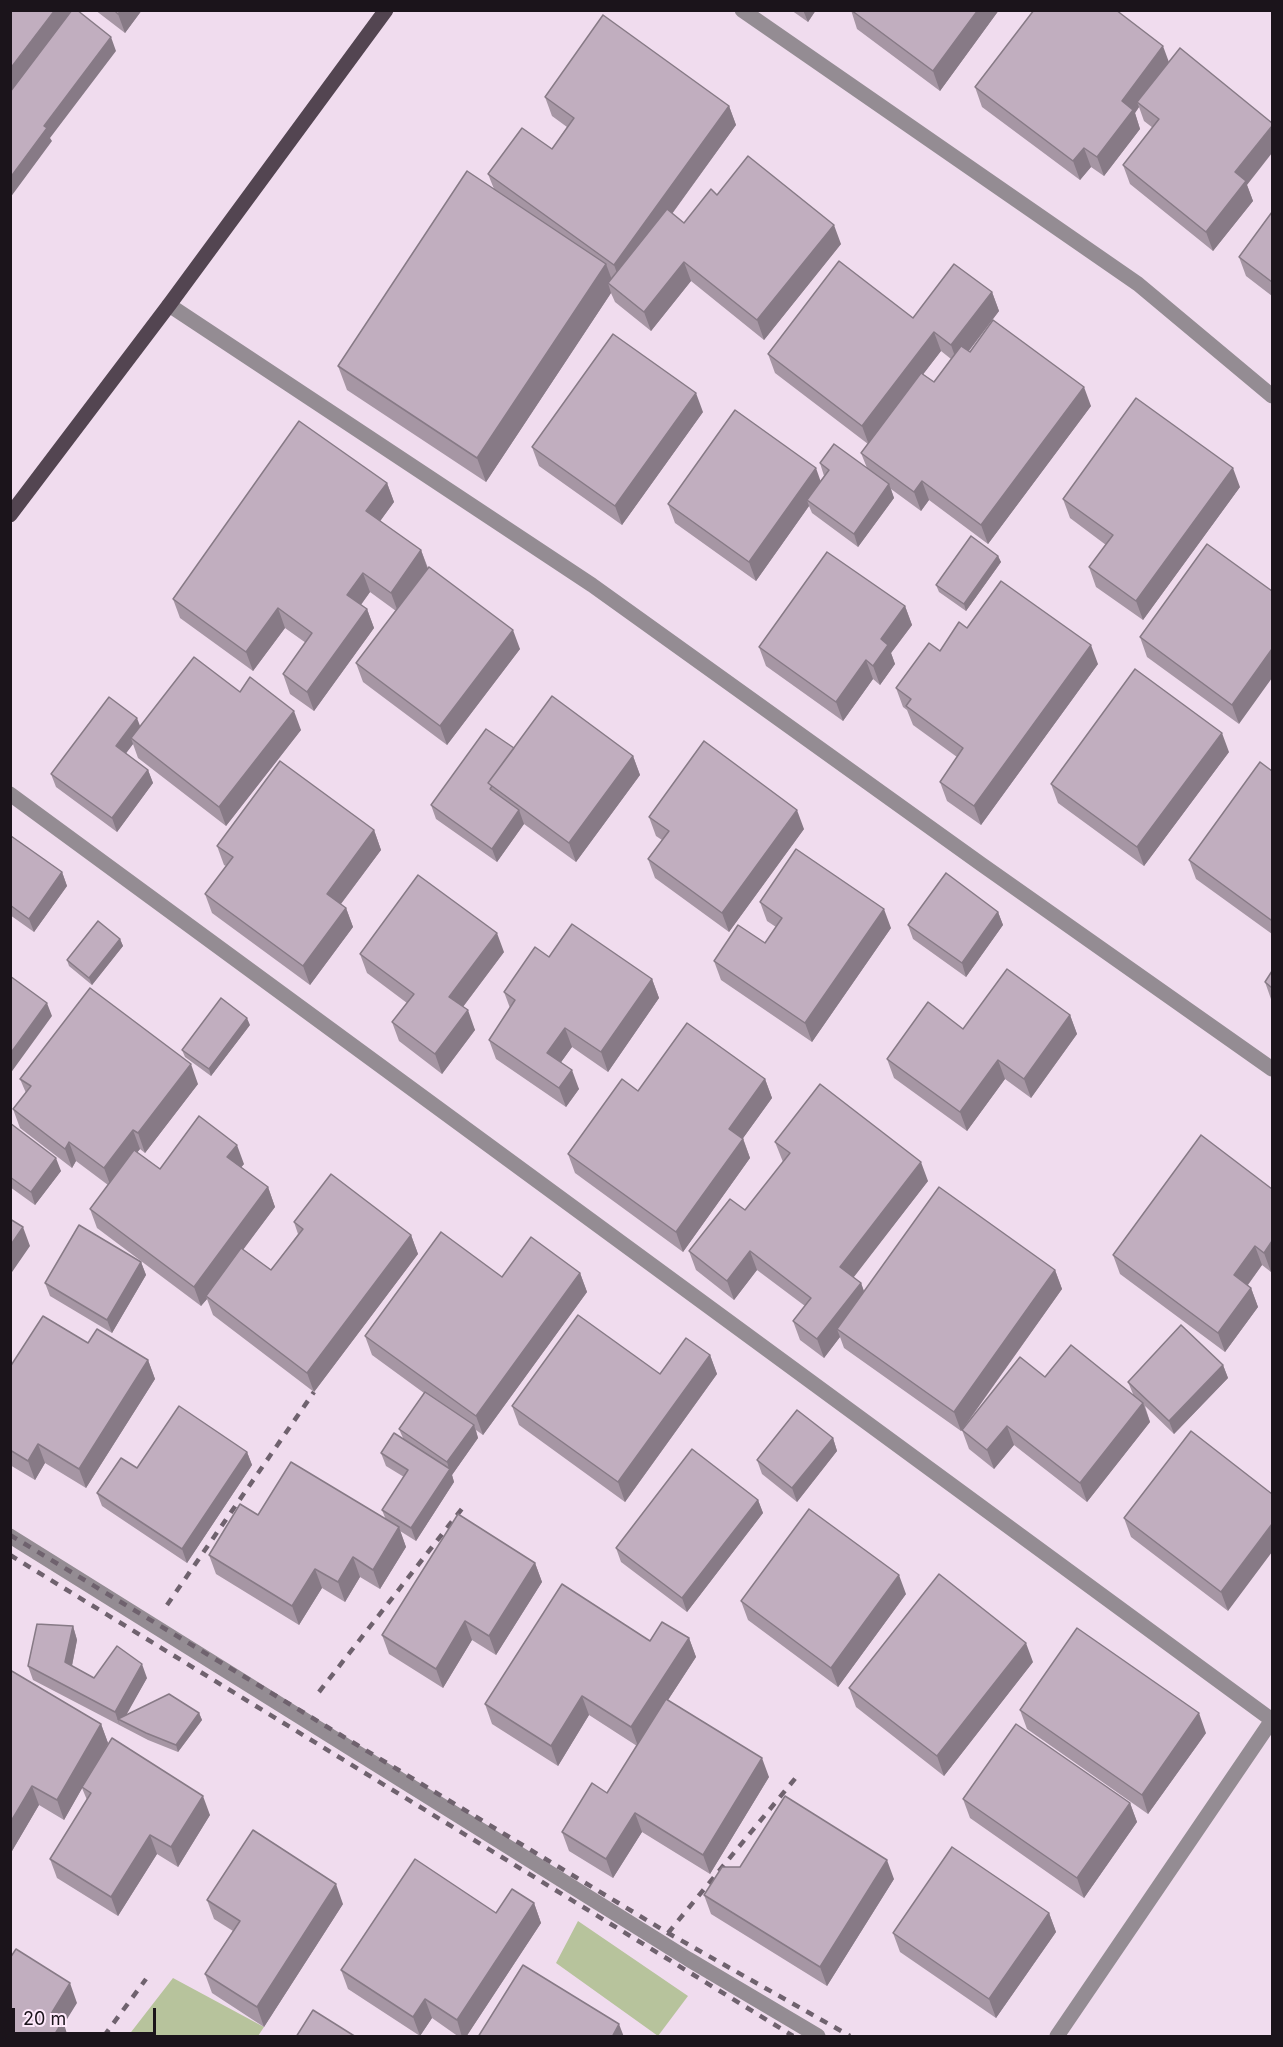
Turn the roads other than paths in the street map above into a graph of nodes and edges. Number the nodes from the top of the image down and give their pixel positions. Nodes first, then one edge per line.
1 (386, 10) edge
2 (742, 10) edge
3 (169, 305) junction
4 (1272, 396) edge
5 (10, 515) edge
6 (10, 794) edge
7 (1272, 1070) edge
8 (10, 1536) edge
9 (1272, 1720) edge
10 (818, 2037) edge
11 (1057, 2037) edge

1 - 3 main road
2 - 4 street
3 - 5 main road
3 - 7 street
6 - 9 street
8 - 10 street
9 - 11 street

